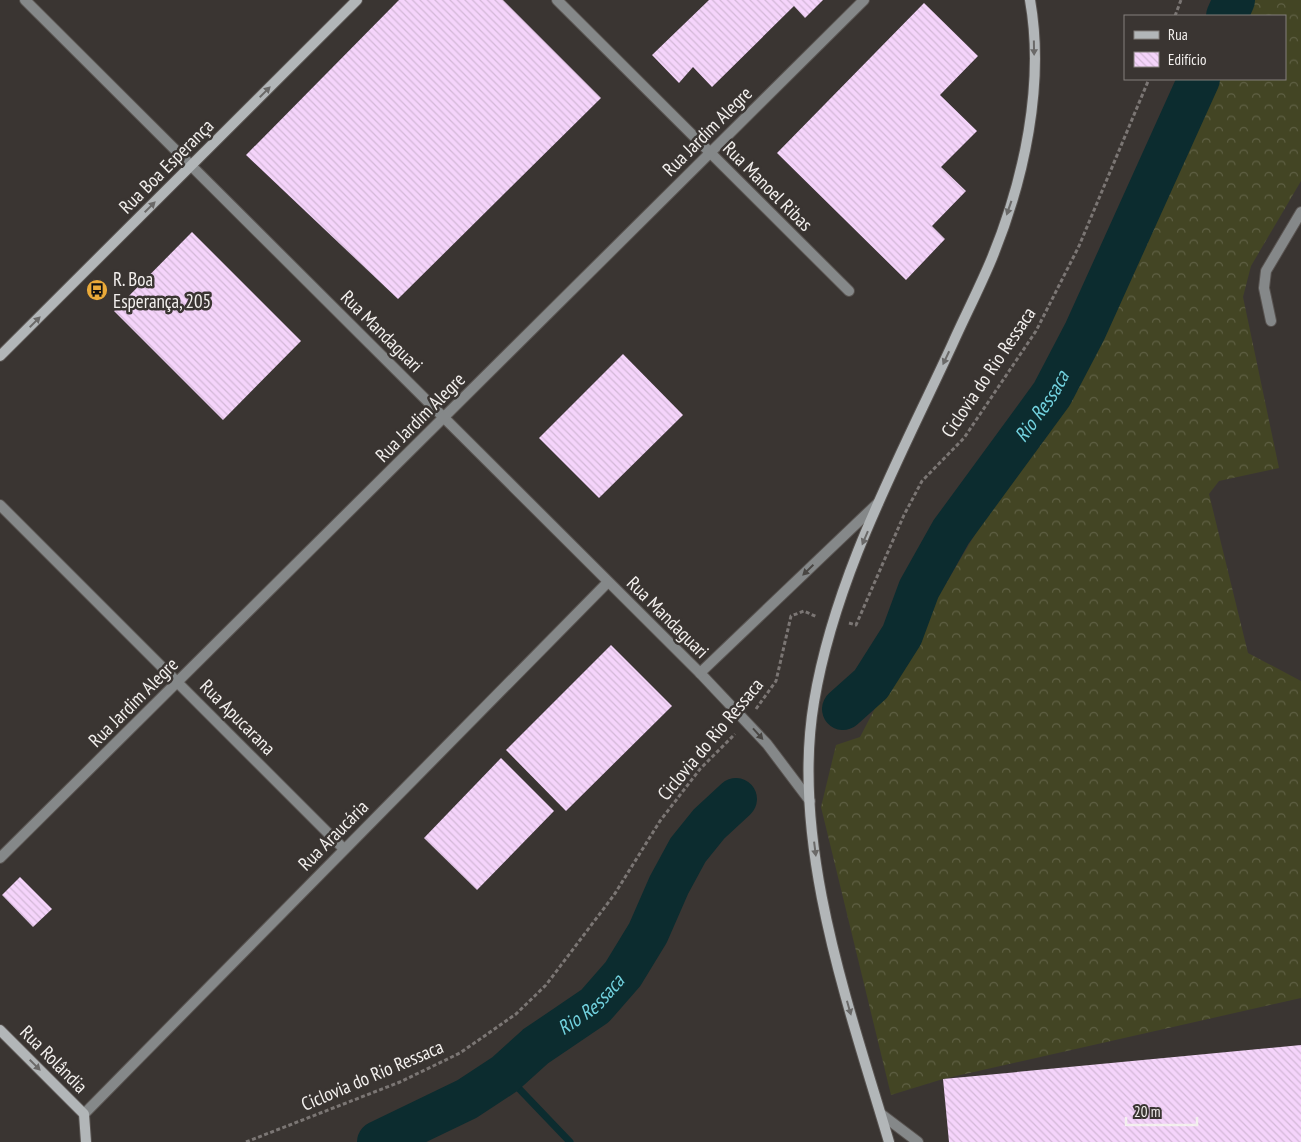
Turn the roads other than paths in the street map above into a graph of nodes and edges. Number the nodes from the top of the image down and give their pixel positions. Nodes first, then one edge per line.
1 (25, 0) edge
2 (357, 0) edge
3 (557, 0) edge
4 (864, 0) edge
5 (1030, 0) edge
6 (710, 153) junction
7 (191, 165) junction
8 (1301, 212) edge
9 (849, 291) dead end
10 (1271, 321) dead end
11 (0, 356) edge
12 (444, 418) junction
13 (881, 500) junction
14 (0, 505) edge
15 (608, 582) junction
16 (700, 673) junction
17 (178, 682) junction
18 (810, 801) junction
19 (344, 849) junction
20 (0, 858) edge
21 (0, 1030) edge
22 (84, 1114) junction
23 (881, 1114) junction
24 (86, 1142) edge
25 (889, 1142) edge
26 (918, 1142) edge

1 - 7 street, Rua Mandaguari
7 -> 2 main road, Rua Boa Esperança
3 - 6 street, Rua Manoel Ribas
4 - 6 street, Rua Jardim Alegre
5 -> 13 main road
6 - 9 street, Rua Manoel Ribas
6 - 12 street, Rua Jardim Alegre
11 -> 7 main road, Rua Boa Esperança
7 - 12 street, Rua Mandaguari
8 - 10 street
12 - 15 street, Rua Mandaguari
12 - 17 street, Rua Jardim Alegre
13 -> 16 street
13 -> 18 main road
14 - 17 street, Rua Apucarana
15 - 16 street, Rua Mandaguari
15 - 19 street, Rua Araucária
16 -> 18 street, Rua Mandaguari
17 - 19 street, Rua Apucarana
17 - 20 street, Rua Jardim Alegre
18 -> 23 main road
19 - 22 street, Rua Araucária
21 -> 22 main road, Rua Rolândia
22 - 24 main road, Rua Rolândia
23 - 25 main road
23 - 26 street

